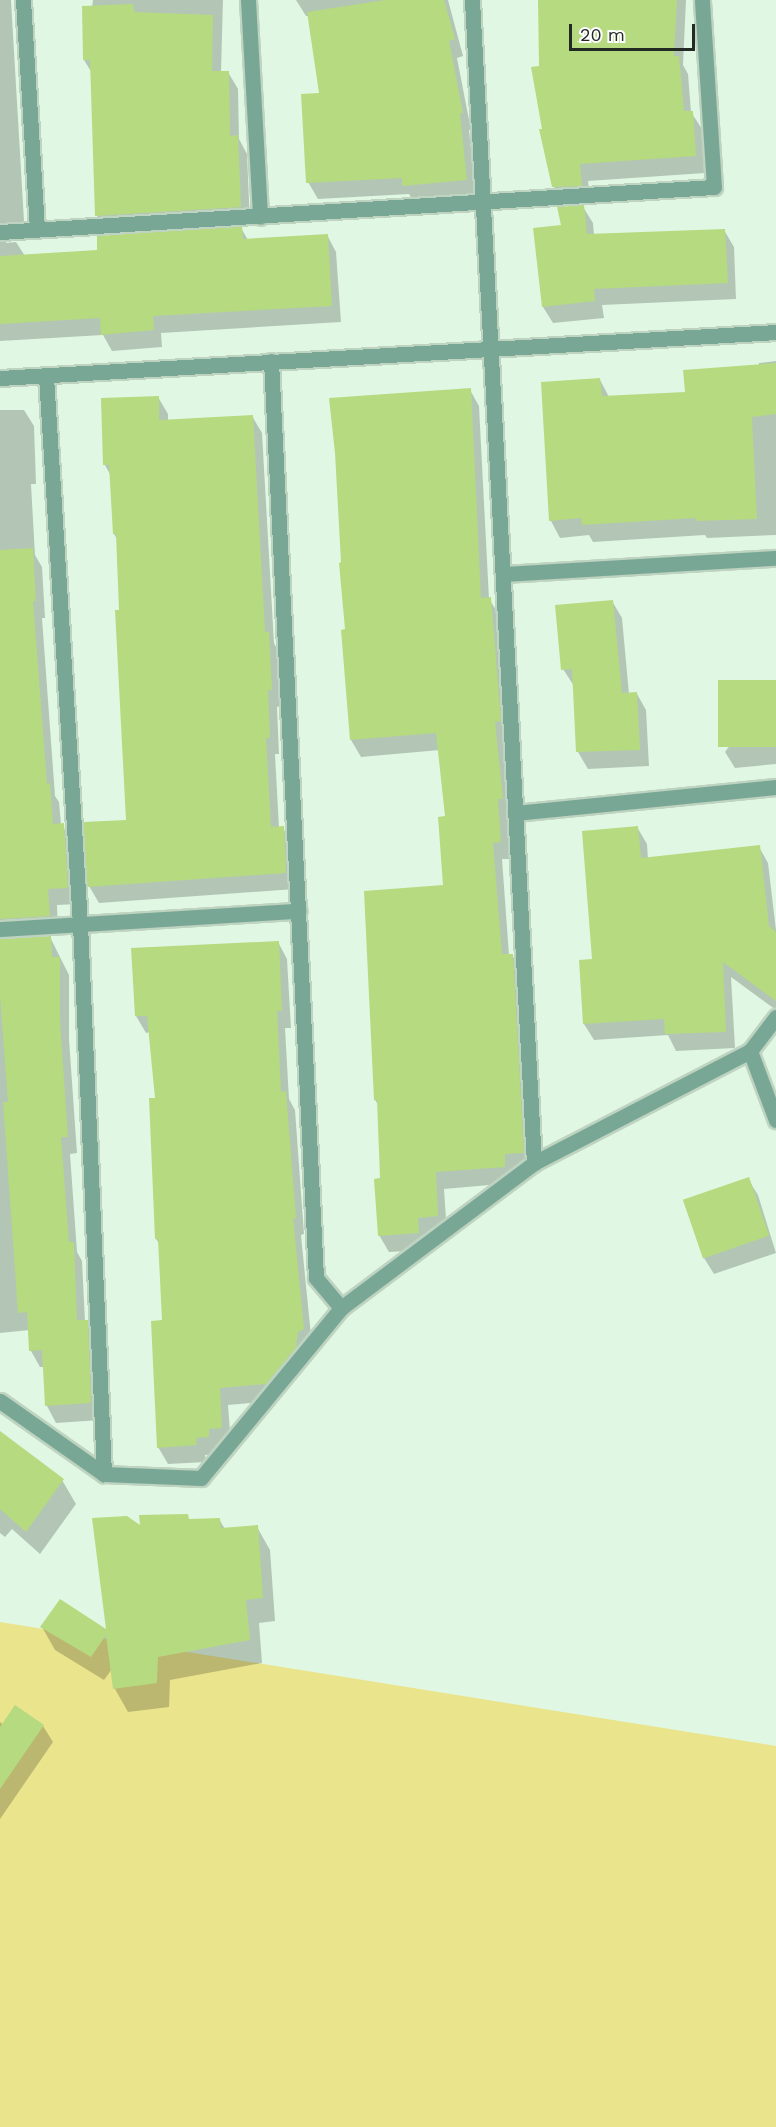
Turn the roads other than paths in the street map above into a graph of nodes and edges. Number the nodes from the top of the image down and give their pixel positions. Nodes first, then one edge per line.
1 (23, 0) edge
2 (248, 0) edge
3 (472, 0) edge
4 (702, 0) edge
5 (483, 201) junction
6 (260, 217) junction
7 (37, 230) junction
8 (0, 232) edge
9 (776, 332) edge
10 (491, 347) junction
11 (271, 361) junction
12 (46, 376) junction
13 (0, 378) edge
14 (776, 558) edge
15 (503, 574) junction
16 (776, 787) edge
17 (515, 813) junction
18 (298, 911) junction
19 (80, 924) junction
20 (0, 929) edge
21 (776, 1017) edge
22 (750, 1051) junction
23 (776, 1120) edge
24 (534, 1163) junction
25 (340, 1308) junction
26 (0, 1401) edge
27 (104, 1474) junction

1 - 7 street
2 - 6 street
3 - 5 street
4 - 5 street
5 - 6 street
5 - 10 street
6 - 7 street
7 - 8 street
9 - 10 street
10 - 11 street
10 - 15 street
11 - 12 street
11 - 18 street
12 - 13 street
12 - 19 street
14 - 15 street
15 - 17 street
16 - 17 street
17 - 24 street
18 - 19 street
18 - 25 street
19 - 20 street
19 - 27 street
21 - 22 street
22 - 23 street
22 - 24 street
24 - 25 street
25 - 27 street
26 - 27 street

